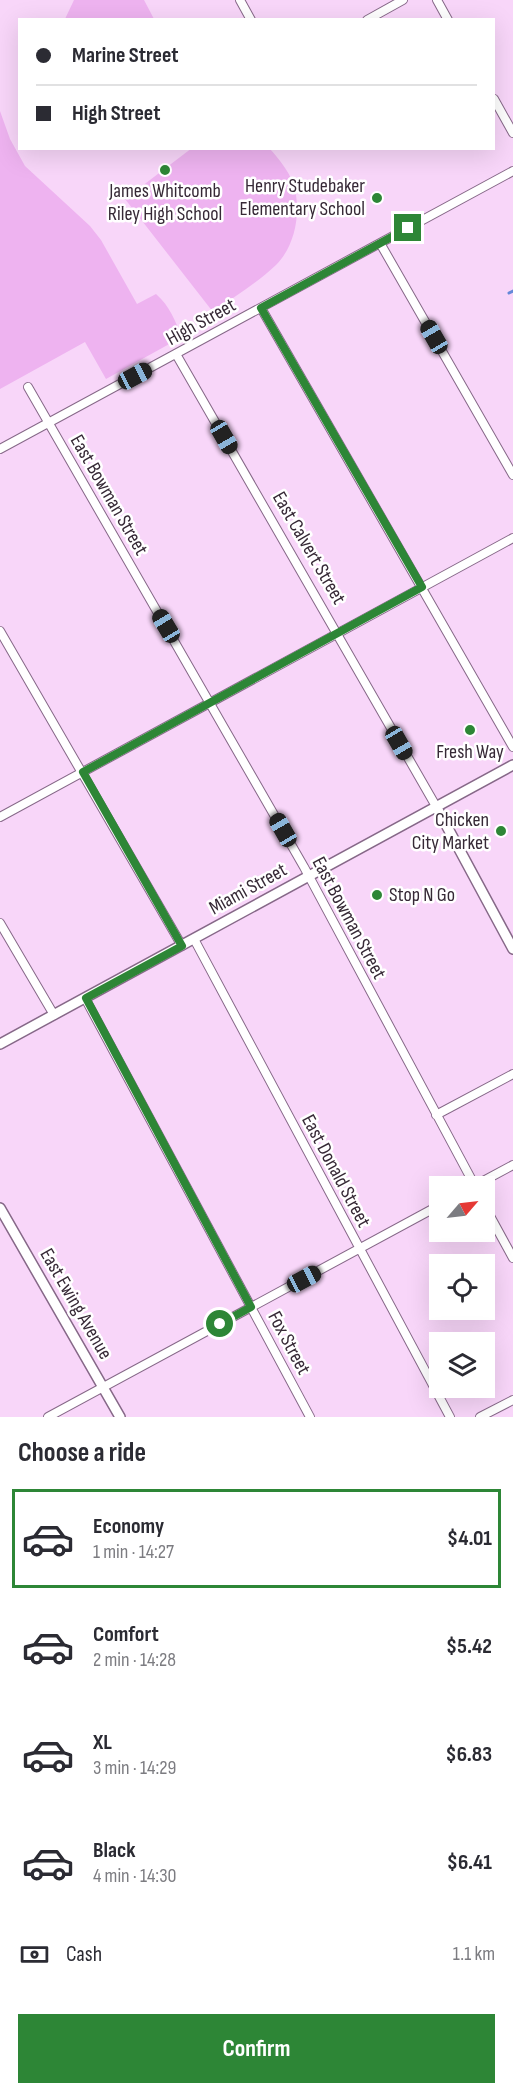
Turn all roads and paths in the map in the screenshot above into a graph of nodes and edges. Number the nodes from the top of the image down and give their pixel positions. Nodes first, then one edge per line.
1 (240, 0) edge
2 (403, 0) edge
3 (437, 0) edge
4 (250, 18) edge
5 (371, 18) edge
6 (447, 18) edge
7 (495, 101) edge
8 (513, 133) edge
9 (513, 171) edge
10 (380, 243) junction
11 (261, 308) junction
12 (176, 354) junction
13 (28, 387) dead end
14 (49, 423) junction
15 (0, 449) edge
16 (513, 475) edge
17 (513, 538) edge
18 (422, 587) junction
19 (0, 631) edge
20 (337, 633) junction
21 (210, 702) junction
22 (513, 747) edge
23 (513, 765) edge
24 (83, 772) junction
25 (437, 808) junction
26 (0, 817) edge
27 (309, 876) junction
28 (0, 924) edge
29 (194, 939) junction
30 (182, 946) junction
31 (513, 949) edge
32 (86, 998) junction
33 (54, 1015) junction
34 (0, 1044) edge
35 (513, 1074) edge
36 (436, 1115) junction
37 (513, 1165) edge
38 (469, 1176) edge
39 (493, 1176) edge
40 (0, 1208) edge
41 (429, 1211) edge
42 (495, 1225) edge
43 (359, 1249) junction
44 (513, 1258) edge
45 (251, 1307) junction
46 (103, 1387) junction
47 (513, 1400) edge
48 (48, 1417) edge
49 (120, 1417) edge
50 (310, 1417) edge
51 (450, 1417) edge
52 (480, 1417) edge

1 - 4 street
2 - 5 street
3 - 6 street
7 - 8 street
9 - 10 street, High Street
10 - 11 street, High Street
10 - 16 street
11 - 12 street, High Street
11 - 18 street
12 - 14 street, High Street
12 - 20 street, East Calvert Street
13 - 14 street, East Bowman Street
14 - 15 street, High Street
14 - 21 street, East Bowman Street
17 - 18 street
18 - 20 street
18 - 22 street
19 - 24 street
20 - 21 street
20 - 25 street, East Calvert Street
21 - 24 street
21 - 27 street, East Bowman Street
23 - 25 street, Miami Street
24 - 26 street
24 - 30 street
25 - 27 street, Miami Street
25 - 31 street, East Calvert Street
27 - 29 street, Miami Street
27 - 36 street, East Bowman Street
28 - 33 street
29 - 30 street, Miami Street
29 - 43 street, East Donald Street
30 - 32 street, Miami Street
32 - 33 street, Miami Street
32 - 45 street, Fox Street
33 - 34 street, Miami Street
35 - 36 street
36 - 38 street, East Bowman Street
37 - 39 street
40 - 46 street, East Ewing Avenue
41 - 43 street
42 - 44 street
43 - 45 street
43 - 51 street, East Donald Street
45 - 46 street
45 - 50 street, Fox Street
46 - 48 street
46 - 49 street, East Ewing Avenue
47 - 52 street

